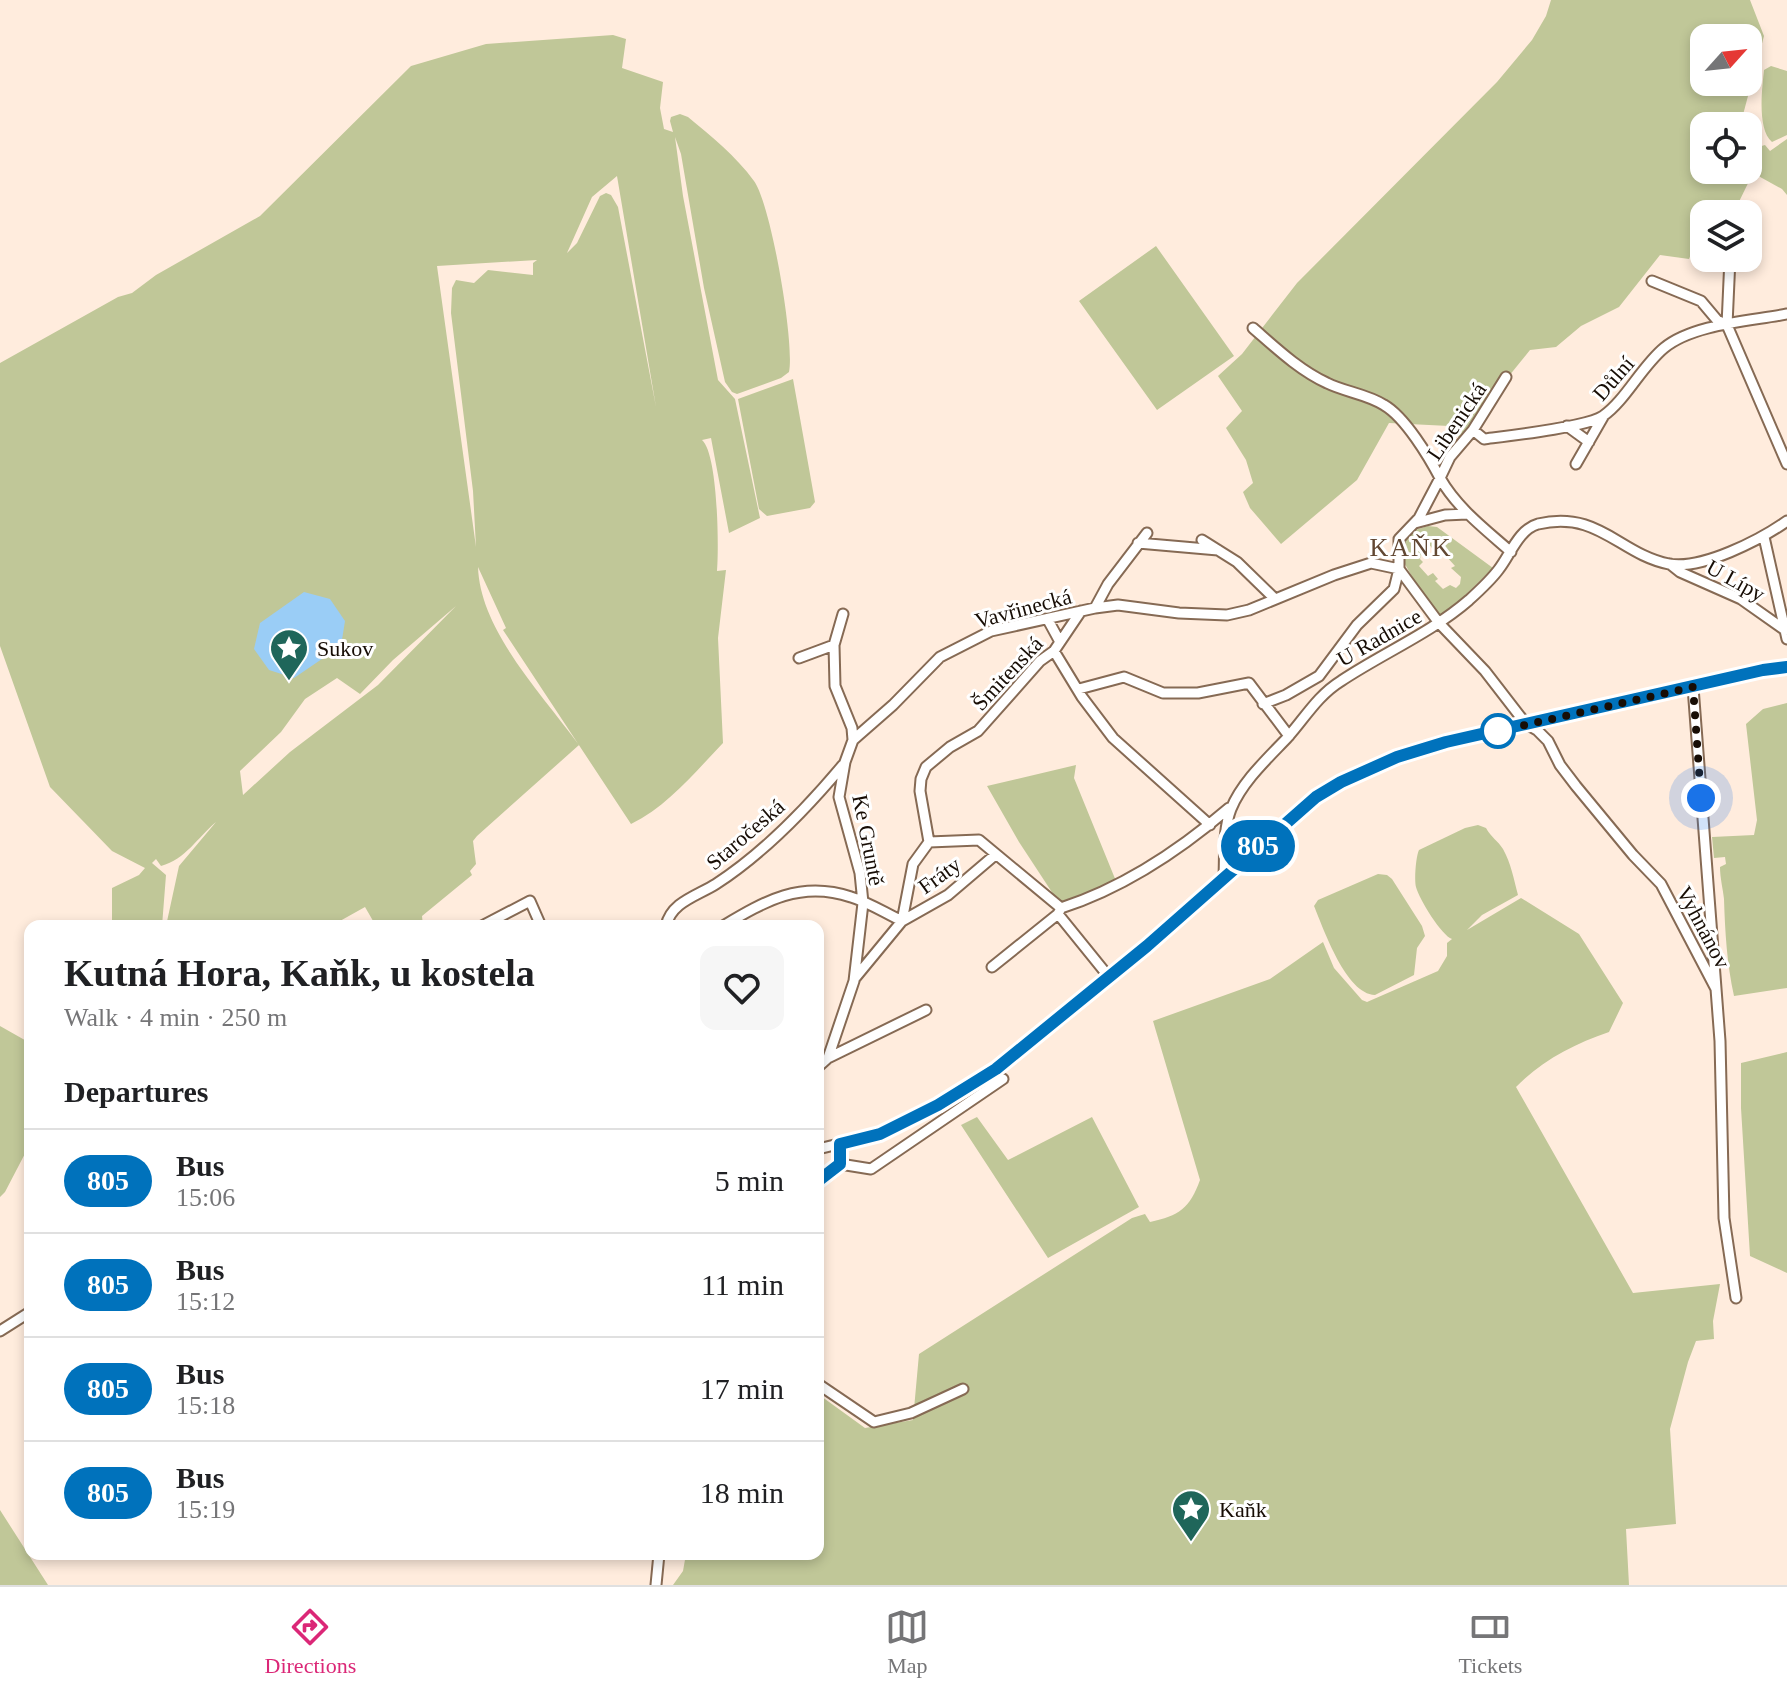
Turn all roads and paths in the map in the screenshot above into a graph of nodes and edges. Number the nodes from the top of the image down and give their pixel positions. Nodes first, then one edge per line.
1 (1729, 272) edge
2 (1652, 281) dead end
3 (1787, 314) edge
4 (1727, 325) junction
5 (1253, 328) dead end
6 (1506, 377) dead end
7 (1603, 417) junction
8 (1567, 426) junction
9 (1473, 430) junction
10 (1589, 442) junction
11 (1576, 464) dead end
12 (1787, 464) edge
13 (1440, 478) junction
14 (1467, 514) junction
15 (1787, 521) edge
16 (1414, 523) junction
17 (1147, 533) dead end
18 (1764, 537) junction
19 (1202, 540) dead end
20 (1138, 543) junction
21 (1221, 551) junction
22 (1511, 552) junction
23 (1670, 564) junction
24 (1399, 569) junction
25 (1275, 599) junction
26 (1095, 608) junction
27 (1081, 611) junction
28 (843, 614) dead end
29 (1048, 620) junction
30 (1439, 623) junction
31 (1786, 635) edge
32 (834, 645) junction
33 (1057, 647) junction
34 (799, 658) dead end
35 (1787, 667) edge
36 (1326, 669) junction
37 (1338, 682) junction
38 (1693, 687) junction
39 (1079, 689) junction
40 (1263, 704) junction
41 (1526, 724) junction
42 (1289, 736) junction
43 (853, 740) junction
44 (845, 762) junction
45 (824, 788) junction
46 (839, 797) junction
47 (1232, 806) junction
48 (1210, 825) junction
49 (929, 842) junction
50 (995, 855) junction
51 (1224, 876) junction
52 (863, 903) junction
53 (1060, 911) junction
54 (494, 920) edge
55 (538, 920) edge
56 (668, 920) edge
57 (734, 920) edge
58 (902, 921) junction
59 (992, 967) dead end
60 (1109, 977) junction
61 (854, 981) junction
62 (1716, 989) junction
63 (926, 1010) dead end
64 (828, 1058) junction
65 (824, 1062) edge
66 (1003, 1079) dead end
67 (840, 1144) junction
68 (824, 1148) edge
69 (840, 1164) junction
70 (824, 1176) edge
71 (1736, 1298) dead end
72 (24, 1316) edge
73 (0, 1331) edge
74 (824, 1388) edge
75 (963, 1389) dead end
76 (658, 1560) edge
77 (656, 1585) edge

1 - 4 street
2 - 4 street
3 - 4 street, Důlní
4 - 7 street, Důlní
4 - 12 street
5 - 13 street
6 - 9 street, Libenická
7 - 8 street, Důlní
7 - 10 street
8 - 9 street, Důlní
8 - 10 street
9 - 13 street, Libenická
10 - 11 street
13 - 14 street, Libenická
13 - 16 street
14 - 16 street
14 - 22 street, Libenická
15 - 18 street
16 - 24 street
17 - 20 street, Vavřinecká
18 - 23 street
18 - 31 street, U Lípy
19 - 21 street
20 - 21 street
20 - 26 street, Vavřinecká
21 - 25 street
22 - 23 street, U Lípy
22 - 30 street
23 - 31 street, U Lípy
24 - 25 street, Vavřinecká
24 - 30 street
24 - 36 street, U Radnice
25 - 26 street, Vavřinecká
26 - 27 street, Vavřinecká
27 - 29 street, Vavřinecká
27 - 33 street, Šmitenská
28 - 32 street
29 - 33 street
29 - 43 street, Vavřinecká
30 - 37 street, U Radnice
30 - 41 street, Vyhnánov
32 - 34 street
32 - 43 street
33 - 39 street
33 - 49 street, Šmitenská
35 - 38 street
36 - 37 street, U Radnice
36 - 40 street, U Radnice
37 - 42 street, U Radnice
38 - 41 street
38 - 62 street, Vyhnánov
39 - 40 street
39 - 48 street
40 - 42 street
41 - 51 street
41 - 62 street, Vyhnánov
42 - 47 street, U Radnice
43 - 44 street, Ke Gruntě
44 - 45 street, Staročeská
44 - 46 street, Ke Gruntě
45 - 46 street
45 - 56 street, Staročeská
46 - 52 street, Ke Gruntě
47 - 48 street
47 - 51 street, U Radnice
48 - 53 street
49 - 50 street, Fráty
49 - 58 street
50 - 53 street, Fráty
50 - 58 street, Fráty
51 - 60 street
52 - 57 street
52 - 58 street, Ke Gruntě
52 - 61 street, Ke Gruntě
53 - 59 street
53 - 60 street, Fráty
54 - 55 street
58 - 61 street, Ke Gruntě
60 - 67 street
61 - 64 street, Ke Gruntě
62 - 71 street
63 - 64 street
64 - 65 street, Ke Gruntě
66 - 69 street
67 - 68 street
67 - 69 street
69 - 70 street
72 - 73 street
74 - 75 street
76 - 77 street

